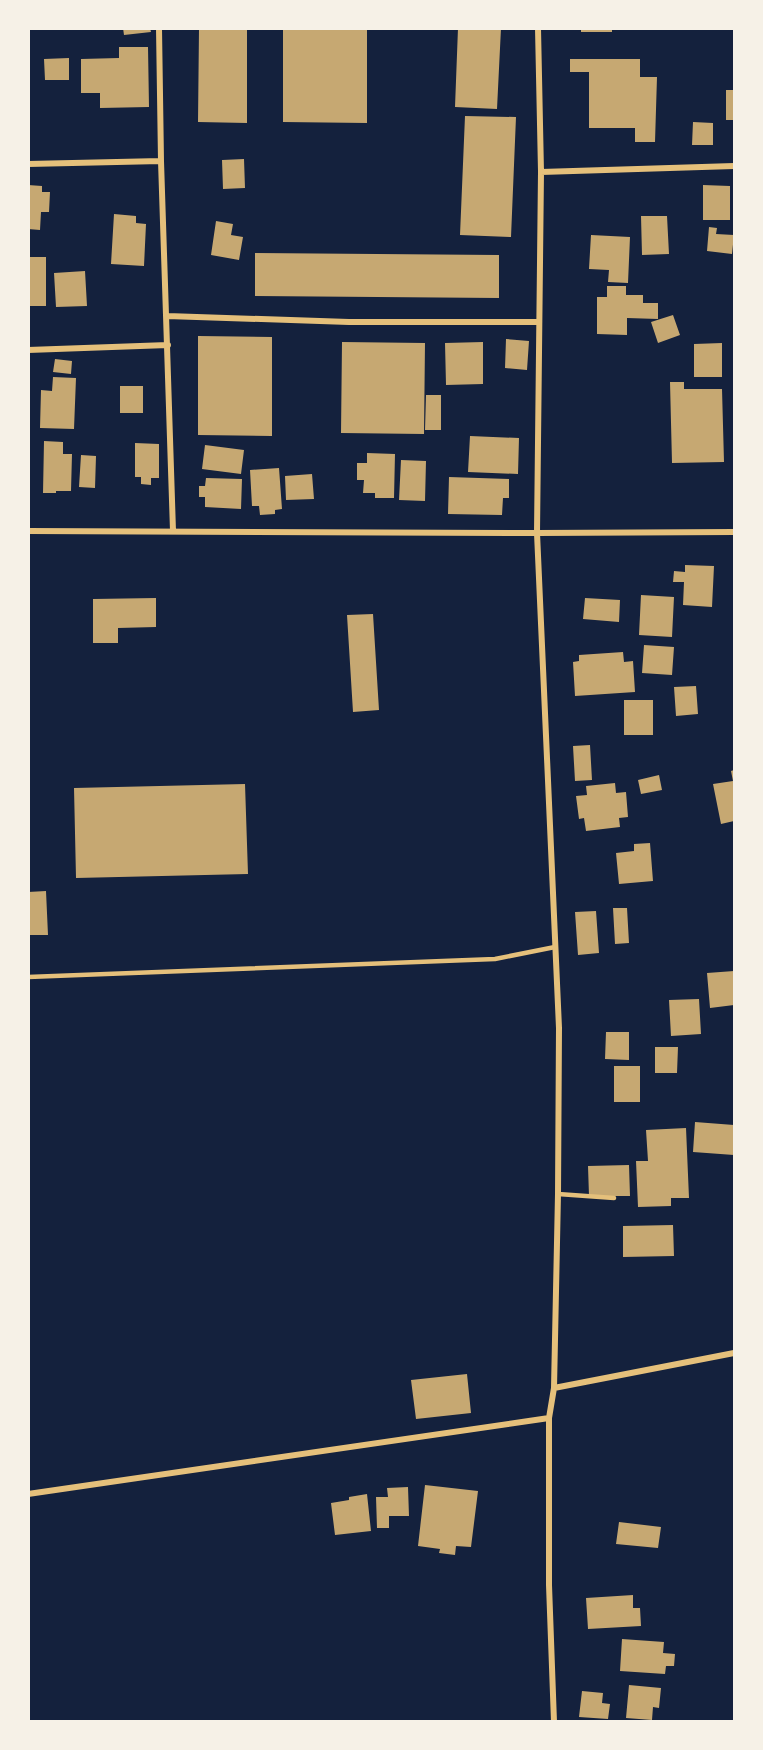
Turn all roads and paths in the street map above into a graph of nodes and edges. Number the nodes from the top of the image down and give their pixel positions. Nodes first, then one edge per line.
1 (159, 28) edge
2 (538, 28) edge
3 (160, 161) junction
4 (28, 164) edge
5 (735, 166) edge
6 (541, 172) junction
7 (167, 316) junction
8 (539, 322) junction
9 (168, 345) junction
10 (28, 350) edge
11 (28, 531) edge
12 (173, 531) junction
13 (735, 532) edge
14 (537, 533) junction
15 (555, 947) junction
16 (28, 977) edge
17 (558, 1194) junction
18 (614, 1198) dead end
19 (735, 1353) edge
20 (554, 1388) junction
21 (549, 1418) junction
22 (28, 1494) edge
23 (554, 1722) edge

1 - 3 street
2 - 6 street
3 - 4 street
3 - 7 street
5 - 6 street
6 - 8 street
7 - 8 street
7 - 9 street
8 - 14 street
9 - 10 street
9 - 12 street
11 - 12 street
12 - 14 street
13 - 14 street
14 - 15 street
15 - 16 lane
15 - 17 street
17 - 18 lane
17 - 20 street
19 - 20 street
20 - 21 street
21 - 22 street
21 - 23 street

